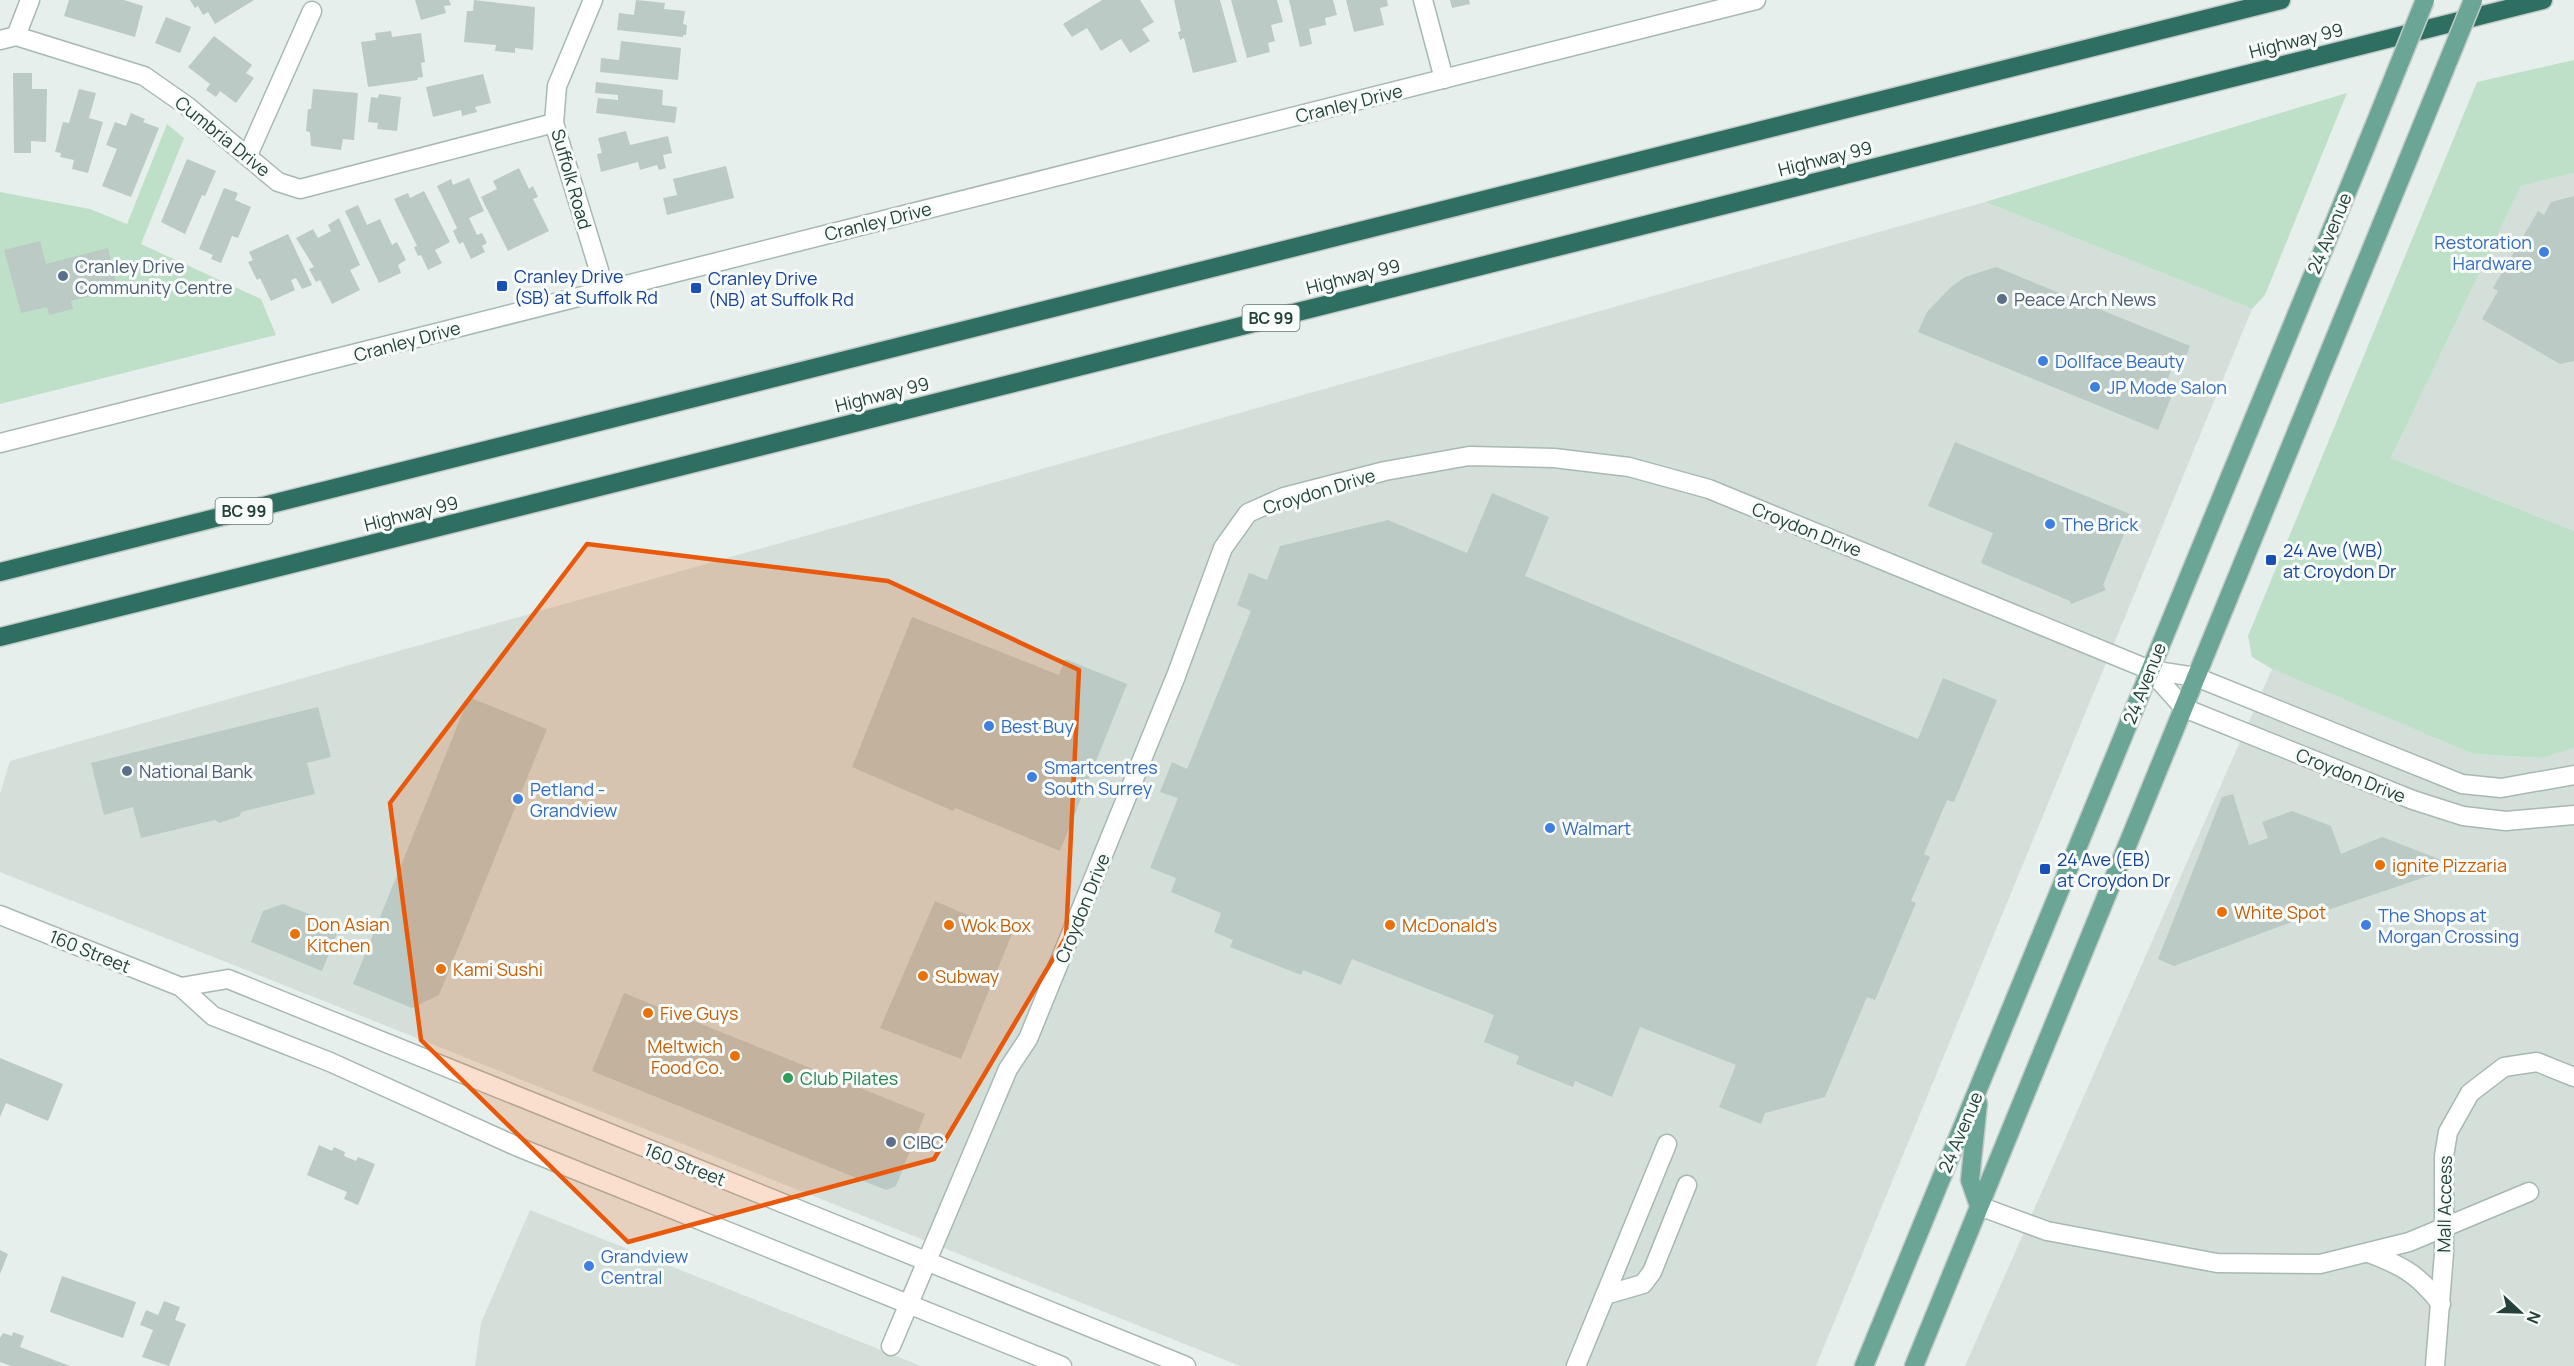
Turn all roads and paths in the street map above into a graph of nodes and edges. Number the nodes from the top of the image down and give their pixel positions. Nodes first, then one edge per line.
1 (30, 0) edge
2 (593, 0) edge
3 (1423, 0) edge
4 (1756, 0) edge
5 (2281, 0) edge
6 (2425, 0) edge
7 (2473, 0) edge
8 (2543, 0) edge
9 (312, 11) dead end
10 (8, 38) edge
11 (1444, 79) junction
12 (554, 123) junction
13 (248, 154) junction
14 (605, 290) junction
15 (0, 443) edge
16 (0, 572) edge
17 (0, 637) edge
18 (2150, 670) junction
19 (2196, 677) junction
20 (2184, 708) junction
21 (2574, 774) edge
22 (2574, 815) edge
23 (0, 915) edge
24 (181, 987) junction
25 (2574, 1077) edge
26 (1979, 1086) junction
27 (1667, 1144) dead end
28 (1687, 1185) dead end
29 (2529, 1192) dead end
30 (1979, 1206) junction
31 (2444, 1228) junction
32 (2369, 1253) junction
33 (927, 1262) junction
34 (1605, 1296) junction
35 (909, 1304) junction
36 (2441, 1304) junction
37 (891, 1346) dead end
38 (1062, 1366) edge
39 (1186, 1366) edge
40 (1576, 1366) edge
41 (1864, 1366) edge
42 (1914, 1366) edge
43 (2435, 1366) edge

1 - 10 street
2 - 12 street, Suffolk Road
3 - 11 street
4 - 11 street, Cranley Drive
5 - 16 highway, BC 99
6 - 18 main road, 24 Avenue, bridge
7 - 19 main road, bridge
8 - 17 highway, Highway 99 / BC 99
9 - 13 street
10 - 13 street, Cumbria Drive
11 - 14 street, Cranley Drive
12 - 13 street, Cumbria Drive
12 - 14 street, Suffolk Road
14 - 15 street, Cranley Drive
18 - 19 street, Croydon Drive
18 - 20 street, Croydon Drive
18 - 26 main road, 24 Avenue
18 - 33 street, Croydon Drive
19 - 20 main road
19 - 21 street, Croydon Drive
20 - 22 street, Croydon Drive
20 - 30 main road
23 - 24 street, 160 Street
24 - 33 street, 160 Street
24 - 35 street, 160 Street
25 - 31 street, Mall Access
26 - 30 main road
26 - 41 main road, 24 Avenue
27 - 34 street
28 - 34 street
29 - 31 street
30 - 32 street
30 - 42 main road
31 - 32 street
31 - 36 street, Mall Access
32 - 36 street
33 - 35 street, Croydon Drive
33 - 39 street, 160 Street
34 - 40 street
35 - 37 street, Croydon Drive
35 - 38 street, 160 Street
36 - 43 street, Mall Access

